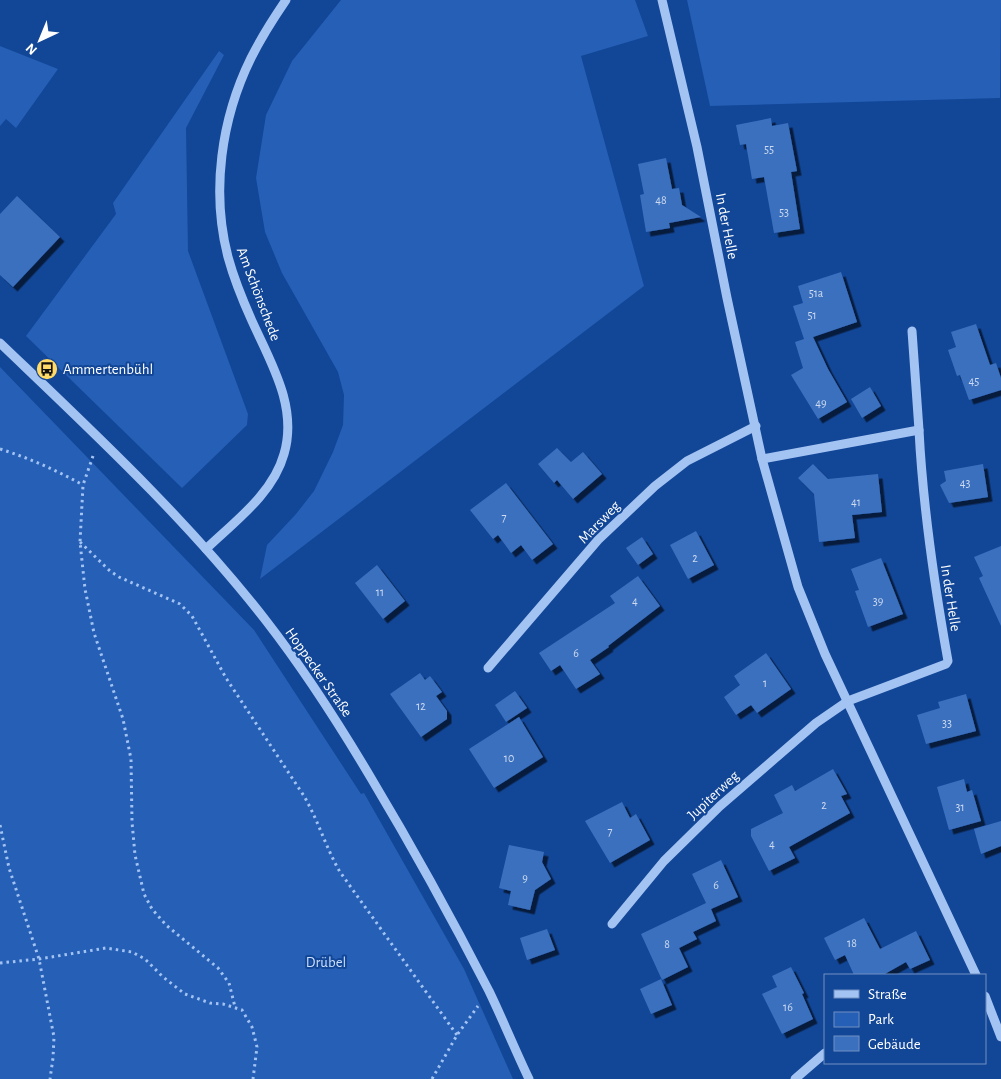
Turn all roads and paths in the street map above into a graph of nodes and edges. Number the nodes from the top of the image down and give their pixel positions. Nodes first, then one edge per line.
1 (286, 0) edge
2 (662, 0) edge
3 (912, 331) dead end
4 (0, 343) edge
5 (756, 426) junction
6 (919, 430) junction
7 (101, 439) junction
8 (0, 449) edge
9 (762, 459) junction
10 (83, 485) junction
11 (80, 542) junction
12 (206, 550) junction
13 (488, 668) dead end
14 (848, 701) junction
15 (0, 825) edge
16 (612, 924) dead end
17 (38, 959) junction
18 (0, 963) edge
19 (976, 974) edge
20 (489, 993) junction
21 (986, 999) edge
22 (235, 1007) junction
23 (457, 1035) junction
24 (1001, 1037) edge
25 (824, 1054) edge
26 (50, 1079) edge
27 (253, 1079) edge
28 (432, 1079) edge
29 (529, 1079) edge
30 (795, 1079) edge

1 - 12 street, Am Schönschede
2 - 5 street, In der Helle
3 - 6 street, In der Helle
4 - 7 street, Hoppecker Straße
5 - 9 street, In der Helle
5 - 13 street, Marsweg
6 - 9 street
6 - 14 street, In der Helle
7 - 10 path
7 - 12 street, Hoppecker Straße
8 - 10 path
9 - 14 street, In der Helle
10 - 11 path
11 - 22 path
11 - 23 path
12 - 20 street, Hoppecker Straße
14 - 16 street, Jupiterweg
14 - 19 street, In der Helle
15 - 17 path
17 - 18 path
17 - 22 path
17 - 26 path
20 - 23 path
20 - 29 street, Hoppecker Straße
21 - 24 street
22 - 27 path
23 - 28 path
25 - 30 street

